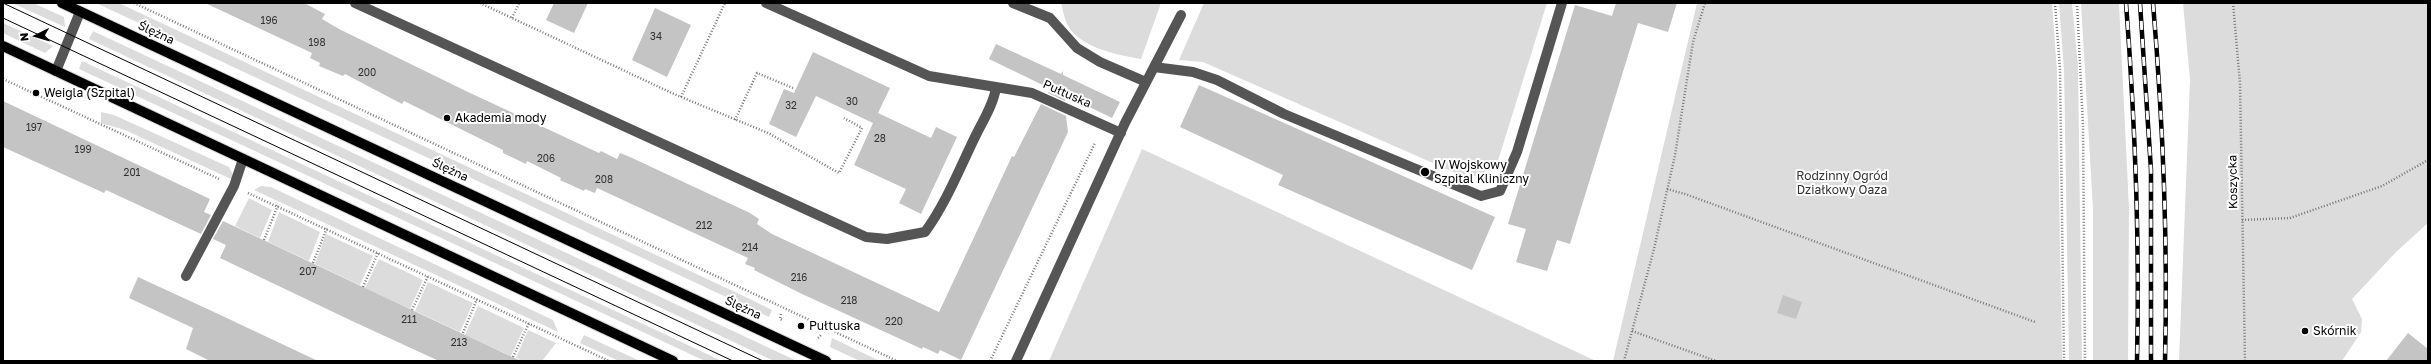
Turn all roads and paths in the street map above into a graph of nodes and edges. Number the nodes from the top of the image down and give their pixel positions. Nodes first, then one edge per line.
1 (62, 3) edge
2 (134, 3) edge
3 (354, 3) edge
4 (480, 3) edge
5 (519, 3) edge
6 (725, 3) edge
7 (766, 3) edge
8 (1013, 3) edge
9 (1562, 3) edge
10 (1705, 3) edge
11 (2055, 3) edge
12 (2077, 3) edge
13 (2233, 3) edge
14 (80, 12) junction
15 (1181, 15) dead end
16 (512, 18) junction
17 (3, 46) edge
18 (1154, 67) junction
19 (56, 71) junction
20 (3, 79) edge
21 (1146, 82) junction
22 (793, 88) dead end
23 (996, 88) junction
24 (681, 97) junction
25 (844, 118) dead end
26 (735, 120) junction
27 (1121, 133) junction
28 (1097, 140) dead end
29 (243, 159) junction
30 (2428, 160) edge
31 (234, 186) junction
32 (1667, 189) junction
33 (251, 194) dead end
34 (278, 206) junction
35 (2242, 220) junction
36 (327, 228) junction
37 (264, 240) dead end
38 (378, 252) junction
39 (313, 263) dead end
40 (186, 276) dead end
41 (428, 276) junction
42 (363, 287) dead end
43 (477, 300) junction
44 (412, 310) dead end
45 (2036, 322) dead end
46 (529, 323) junction
47 (1632, 331) junction
48 (463, 333) dead end
49 (513, 357) dead end
50 (609, 361) edge
51 (673, 361) edge
52 (826, 361) edge
53 (897, 361) edge
54 (990, 361) edge
55 (1016, 361) edge
56 (1624, 361) edge
57 (1716, 361) edge
58 (2064, 361) edge
59 (2085, 361) edge
60 (2245, 361) edge

1 - 14 main road, Ślężna
2 - 53 path
3 - 23 street
4 - 16 path
5 - 16 path
6 - 24 path
7 - 23 street, Pułtuska
8 - 21 street
9 - 18 street
10 - 32 path
11 - 58 path
12 - 59 path
13 - 35 path, Koszycka
14 - 19 street
14 - 52 main road, Ślężna
15 - 18 street
16 - 24 path
17 - 19 main road
18 - 21 street
19 - 29 main road
20 - 31 path
21 - 27 street
22 - 26 path
23 - 27 street, Pułtuska
24 - 26 path
25 - 26 path
27 - 55 street
28 - 54 path
29 - 31 street
29 - 51 main road
30 - 35 path
31 - 40 street
32 - 45 path
32 - 47 path
33 - 34 path
34 - 36 path
34 - 37 path
35 - 60 path, Koszycka
36 - 38 path
36 - 39 path
38 - 41 path
38 - 42 path
41 - 43 path
41 - 44 path
43 - 46 path
43 - 48 path
46 - 49 path
46 - 50 path
47 - 56 path
47 - 57 path

